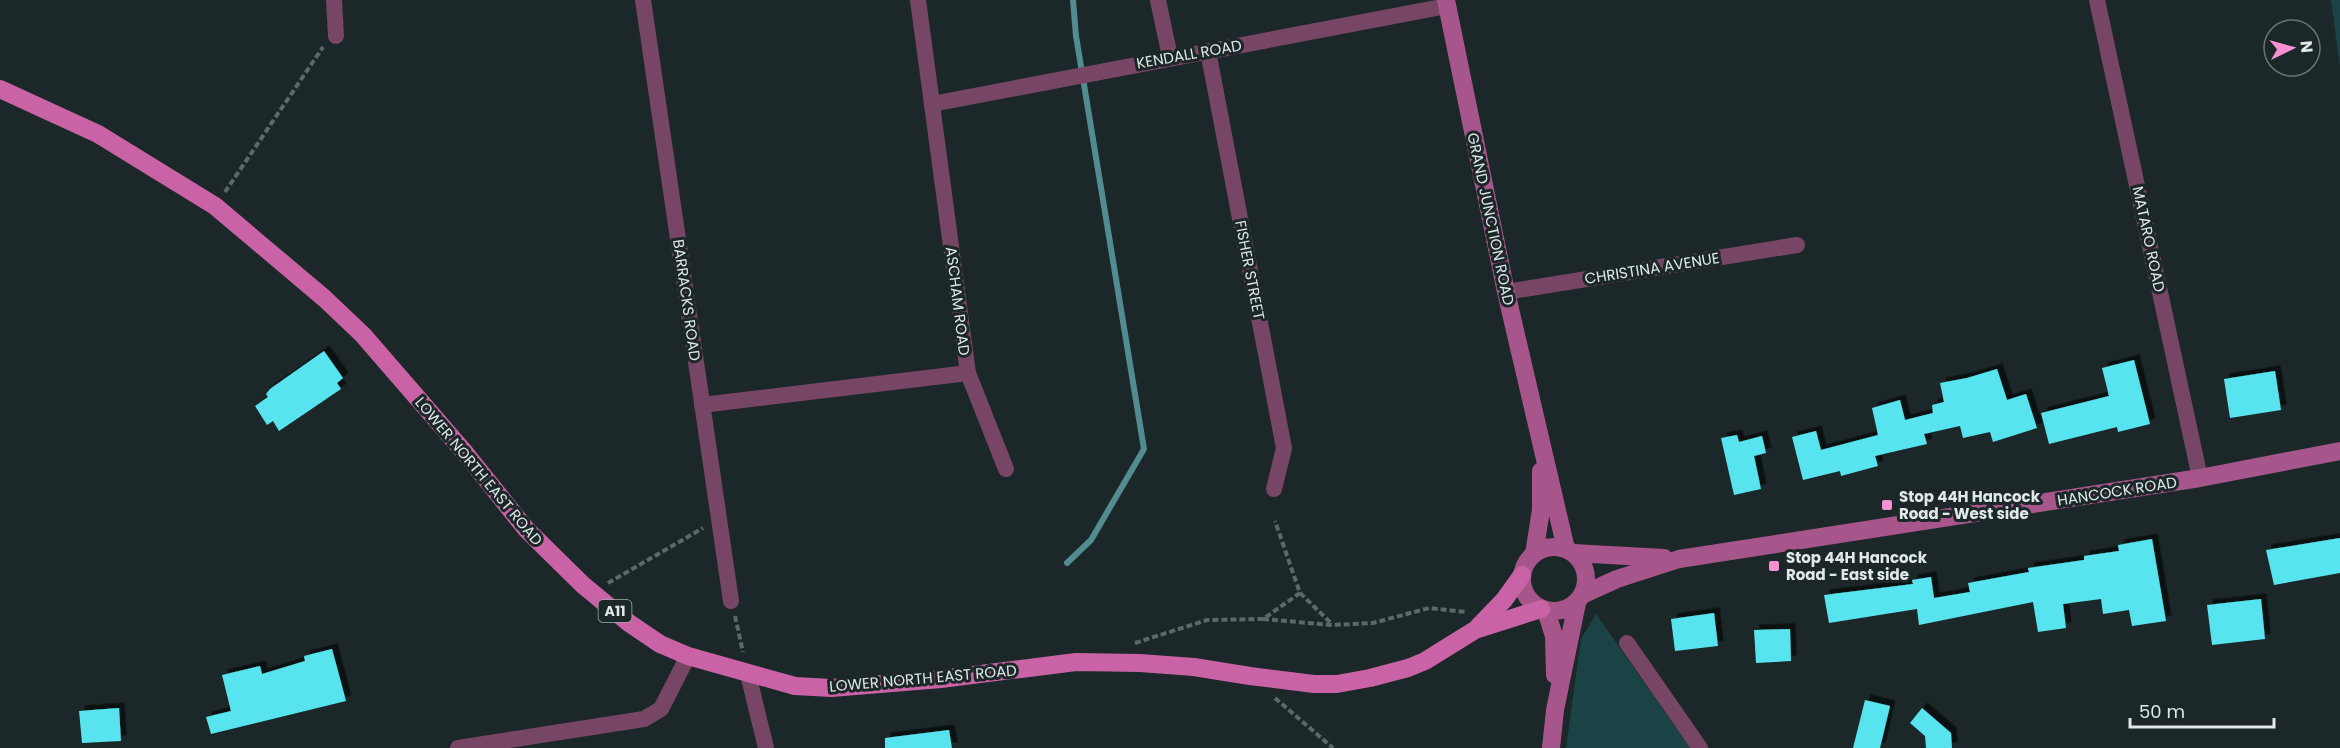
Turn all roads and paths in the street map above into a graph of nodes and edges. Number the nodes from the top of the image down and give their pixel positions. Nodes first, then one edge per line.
1 (334, 0) edge
2 (643, 0) edge
3 (918, 0) edge
4 (1158, 0) edge
5 (2097, 0) edge
6 (1446, 3) edge
7 (336, 32) joint
8 (1208, 51) junction
9 (1170, 57) junction
10 (0, 89) edge
11 (932, 104) junction
12 (215, 206) junction
13 (1797, 245) dead end
14 (1506, 292) junction
15 (968, 373) junction
16 (702, 405) junction
17 (1541, 436) junction
18 (2340, 451) edge
19 (1006, 469) dead end
20 (2200, 478) junction
21 (1274, 489) dead end
22 (719, 519) junction
23 (1275, 520) dead end
24 (1569, 551) junction
25 (1534, 554) junction
26 (1679, 559) junction
27 (1522, 575) junction
28 (592, 592) junction
29 (1300, 593) junction
30 (1580, 598) junction
31 (731, 601) joint
32 (1544, 610) junction
33 (1466, 612) dead end
34 (1263, 619) junction
35 (1332, 625) junction
36 (1475, 630) junction
37 (1627, 643) dead end
38 (1130, 645) dead end
39 (688, 656) junction
40 (748, 674) junction
41 (1250, 676) junction
42 (1556, 710) junction
43 (458, 748) edge
44 (766, 748) edge
45 (1333, 748) edge
46 (1551, 748) edge
47 (1700, 748) edge

1 - 7 street
2 - 16 street, BARRACKS ROAD
3 - 11 street, ASCHAM ROAD
4 - 9 street
5 - 20 street, MATARO ROAD
6 - 8 street, KENDALL ROAD
6 - 14 main road, GRAND JUNCTION ROAD
7 - 12 path
8 - 9 street, KENDALL ROAD
8 - 21 street, FISHER STREET
9 - 11 street, KENDALL ROAD
10 - 12 main road, LOWER NORTH EAST ROAD / A11
11 - 15 street, ASCHAM ROAD
12 - 28 main road, LOWER NORTH EAST ROAD / A11
13 - 14 street, CHRISTINA AVENUE
14 - 17 main road, GRAND JUNCTION ROAD
15 - 16 street, ASCHAM ROAD
15 - 19 street
16 - 22 street, BARRACKS ROAD
17 - 24 main road, GRAND JUNCTION ROAD
17 - 25 main road, GRAND JUNCTION ROAD
18 - 20 main road, HANCOCK ROAD / A11
20 - 26 main road, HANCOCK ROAD / A11
22 - 28 path
22 - 31 street, BARRACKS ROAD
23 - 29 path
24 - 25 main road, A11
24 - 26 main road, HANCOCK ROAD / A11
24 - 30 main road
25 - 27 main road, A11
26 - 30 main road, HANCOCK ROAD / A11
27 - 32 main road
27 - 36 main road, LOWER NORTH EAST ROAD / A11
28 - 39 main road, LOWER NORTH EAST ROAD / A11
29 - 34 path
29 - 35 path
30 - 32 main road, A11
30 - 42 main road
31 - 40 path
32 - 36 main road, LOWER NORTH EAST ROAD / A11
32 - 42 main road
33 - 35 path
34 - 35 path
34 - 38 path
36 - 41 main road, LOWER NORTH EAST ROAD / A11
37 - 47 street
39 - 40 main road, LOWER NORTH EAST ROAD / A11
39 - 43 street
40 - 41 main road, LOWER NORTH EAST ROAD / A11
40 - 44 street
41 - 45 path
42 - 46 main road

